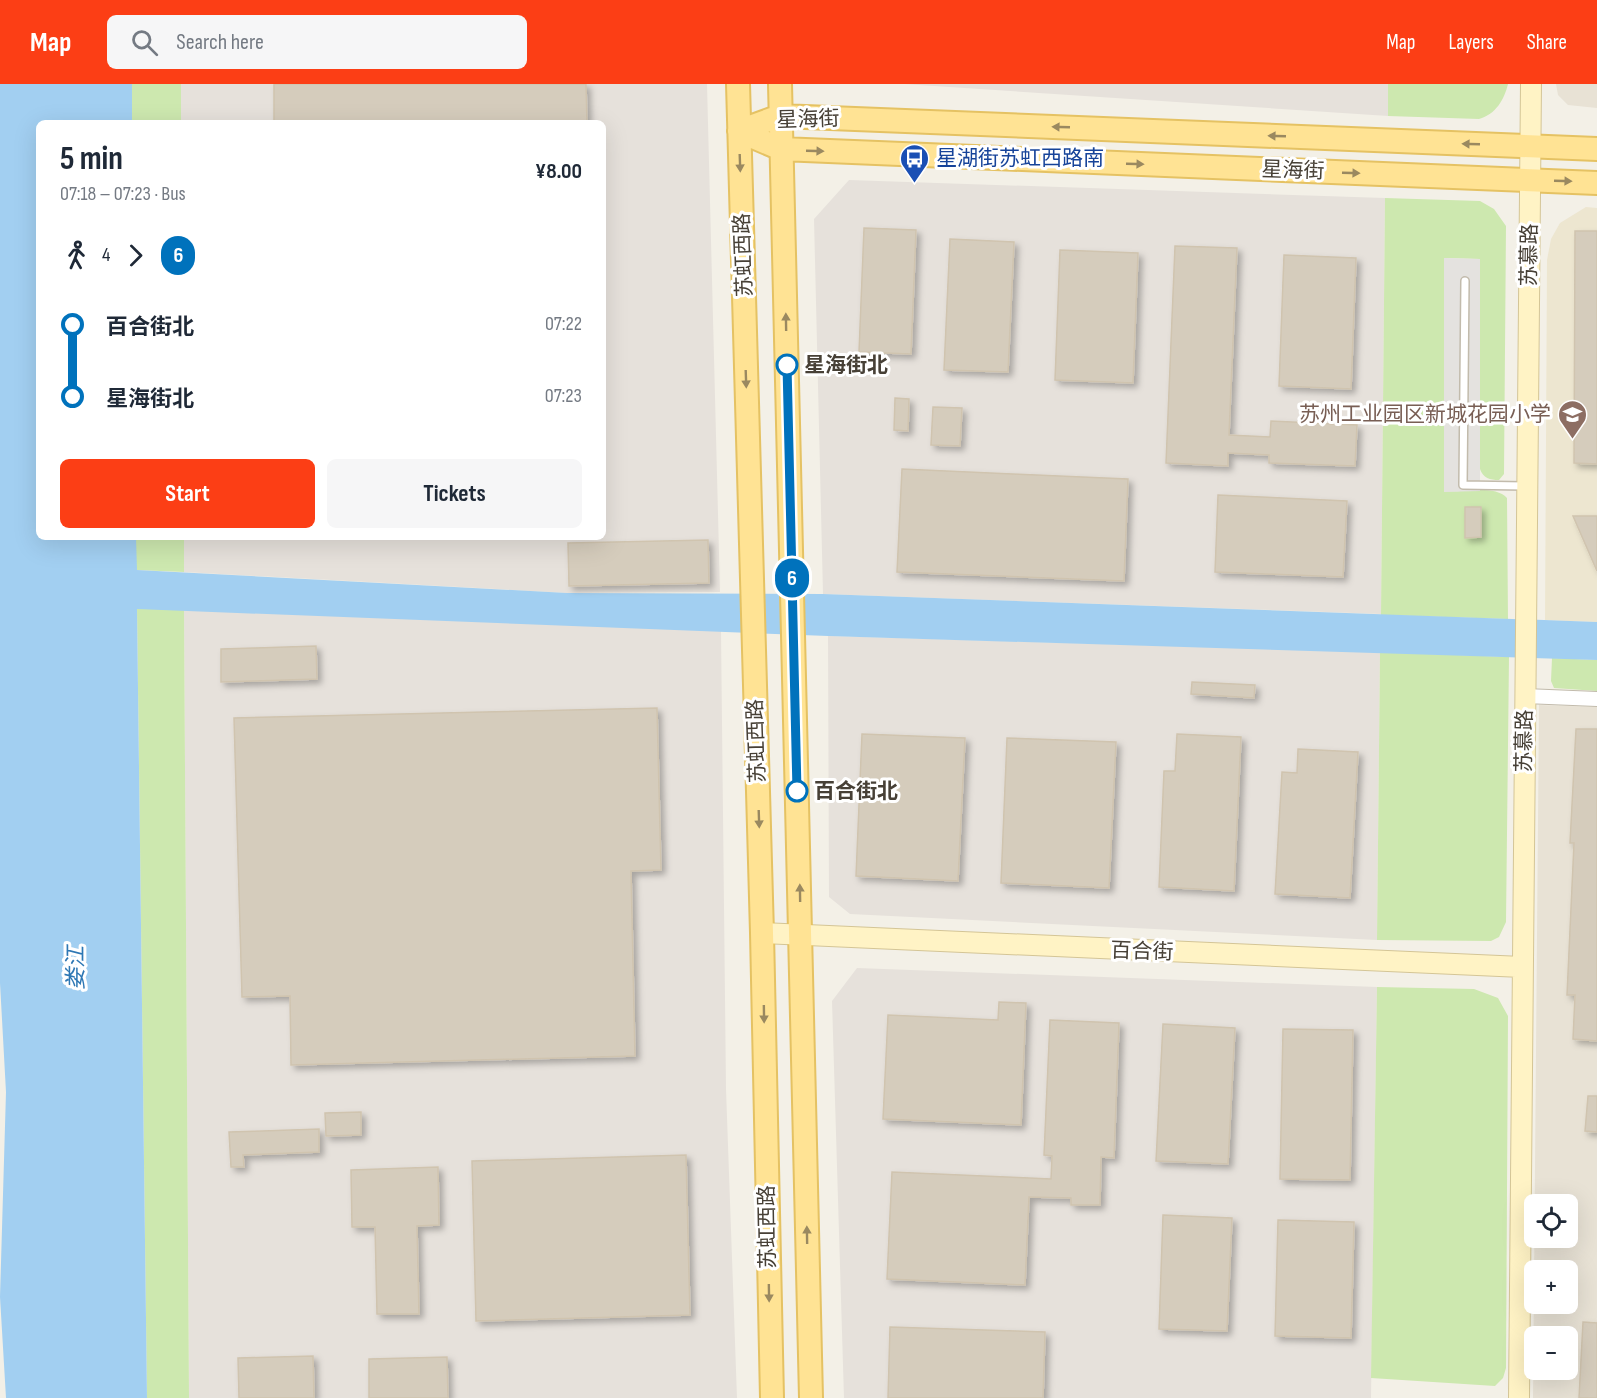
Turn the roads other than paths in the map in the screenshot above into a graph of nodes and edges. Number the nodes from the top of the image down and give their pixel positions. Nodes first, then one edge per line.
1 (738, 84) edge
2 (780, 84) edge
3 (1531, 84) edge
4 (780, 116) junction
5 (739, 131) junction
6 (1530, 146) junction
7 (781, 149) junction
8 (1597, 149) edge
9 (1530, 180) junction
10 (1597, 183) edge
11 (1465, 281) dead end
12 (1527, 486) junction
13 (1525, 696) junction
14 (1597, 699) edge
15 (762, 933) junction
16 (801, 936) junction
17 (1522, 967) junction
18 (772, 1398) edge
19 (811, 1398) edge
20 (1520, 1398) edge

1 - 5 main road, 苏虹西路
2 - 4 main road, 苏虹西路
3 - 6 main road, 苏慕路
4 - 5 main road, 星海街
6 -> 4 main road, 星海街
4 - 7 main road, 苏虹西路
5 - 7 main road, 星海街
5 -> 15 main road, 苏虹西路
6 - 8 main road, 星海街
6 - 9 main road, 苏慕路
7 -> 9 main road, 星海街
16 -> 7 main road, 苏虹西路
9 -> 10 main road, 星海街
9 - 12 main road, 苏慕路
11 - 12 lane
12 - 13 main road, 苏慕路
13 - 14 street
13 - 17 main road, 苏慕路
15 - 16 main road, 百合街
15 -> 18 main road, 苏虹西路
16 - 17 main road, 百合街
19 -> 16 main road, 苏虹西路
17 - 20 main road, 苏慕路

